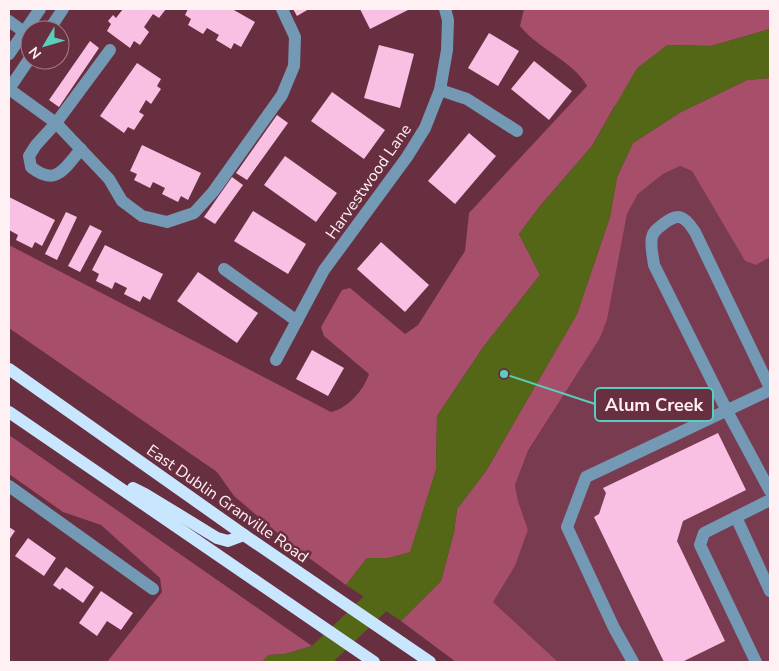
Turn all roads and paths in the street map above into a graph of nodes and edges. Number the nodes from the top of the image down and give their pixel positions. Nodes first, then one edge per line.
1 (40, 9) edge
2 (63, 9) edge
3 (282, 9) edge
4 (446, 9) edge
5 (32, 20) edge
6 (56, 20) edge
7 (9, 21) edge
8 (20, 29) edge
9 (20, 38) edge
10 (110, 50) dead end
11 (9, 54) edge
12 (22, 70) edge
13 (9, 89) edge
14 (440, 90) junction
15 (56, 123) junction
16 (517, 131) dead end
17 (81, 150) junction
18 (224, 269) dead end
19 (297, 321) junction
20 (276, 360) dead end
21 (9, 369) edge
22 (770, 389) edge
23 (727, 411) junction
24 (9, 412) edge
25 (99, 473) junction
26 (9, 486) edge
27 (770, 490) edge
28 (770, 500) edge
29 (736, 517) junction
30 (244, 535) junction
31 (153, 589) dead end
32 (770, 591) edge
33 (374, 662) edge
34 (430, 662) edge
35 (633, 662) edge
36 (756, 662) edge

1 - 5 street
2 - 6 street
3 - 17 street
4 - 14 street, Harvestwood Lane
7 - 8 street
9 - 11 street
10 - 15 street
12 - 13 street
13 - 15 street
14 - 16 street
14 - 19 street, Harvestwood Lane
15 - 17 street
15 - 17 street
18 - 19 street
19 - 20 street, Harvestwood Lane
21 - 30 main road, East Dublin Granville Road
22 - 23 street
22 - 23 street
23 - 27 street
23 - 35 street
24 - 25 main road
25 - 30 main road
25 - 33 main road
26 - 31 street
28 - 29 street
29 - 32 street
29 - 36 street
30 - 34 main road, East Dublin Granville Road

